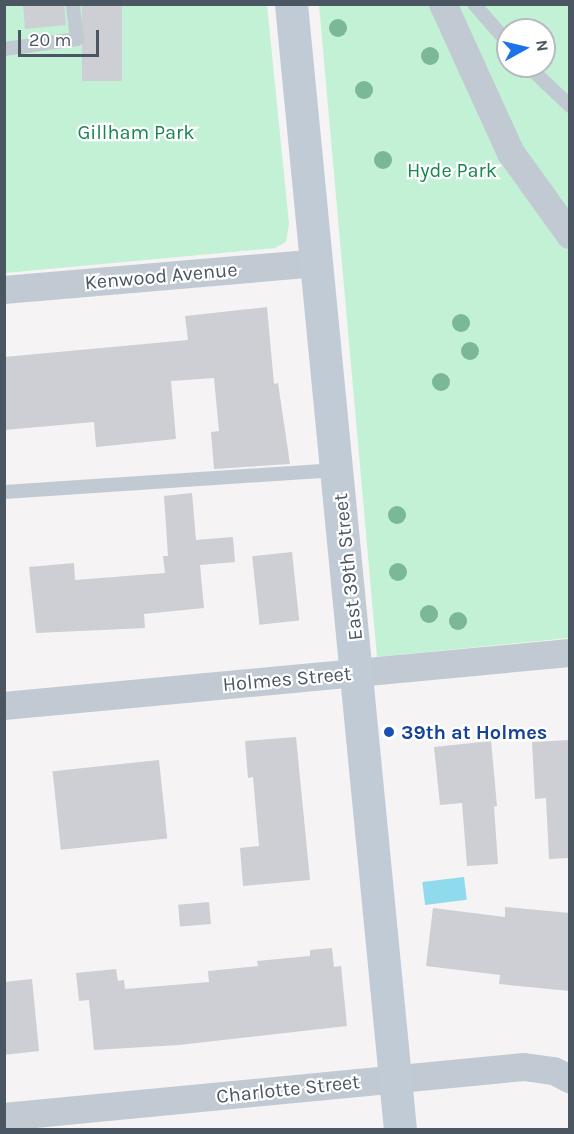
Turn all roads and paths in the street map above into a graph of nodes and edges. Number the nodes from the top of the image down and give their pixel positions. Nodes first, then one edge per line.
1 (73, 4) edge
2 (291, 4) edge
3 (443, 4) edge
4 (474, 4) edge
5 (496, 29) edge
6 (4, 49) edge
7 (541, 78) edge
8 (570, 106) edge
9 (570, 235) edge
10 (318, 263) junction
11 (4, 290) edge
12 (338, 470) junction
13 (4, 492) edge
14 (570, 652) edge
15 (358, 672) junction
16 (4, 706) edge
17 (396, 1078) junction
18 (570, 1079) edge
19 (4, 1117) edge
20 (400, 1130) edge

1 - 6 lane
2 - 10 main road, East 39th Street
3 - 9 street
4 - 5 lane
7 - 8 lane
10 - 11 street, Kenwood Avenue
10 - 12 main road, East 39th Street
12 - 13 lane
12 - 15 main road, East 39th Street
14 - 15 street, Holmes Street
15 - 16 street, Holmes Street
15 - 17 main road, East 39th Street
17 - 18 street, Charlotte Street
17 - 19 street, Charlotte Street
17 - 20 main road, East 39th Street

